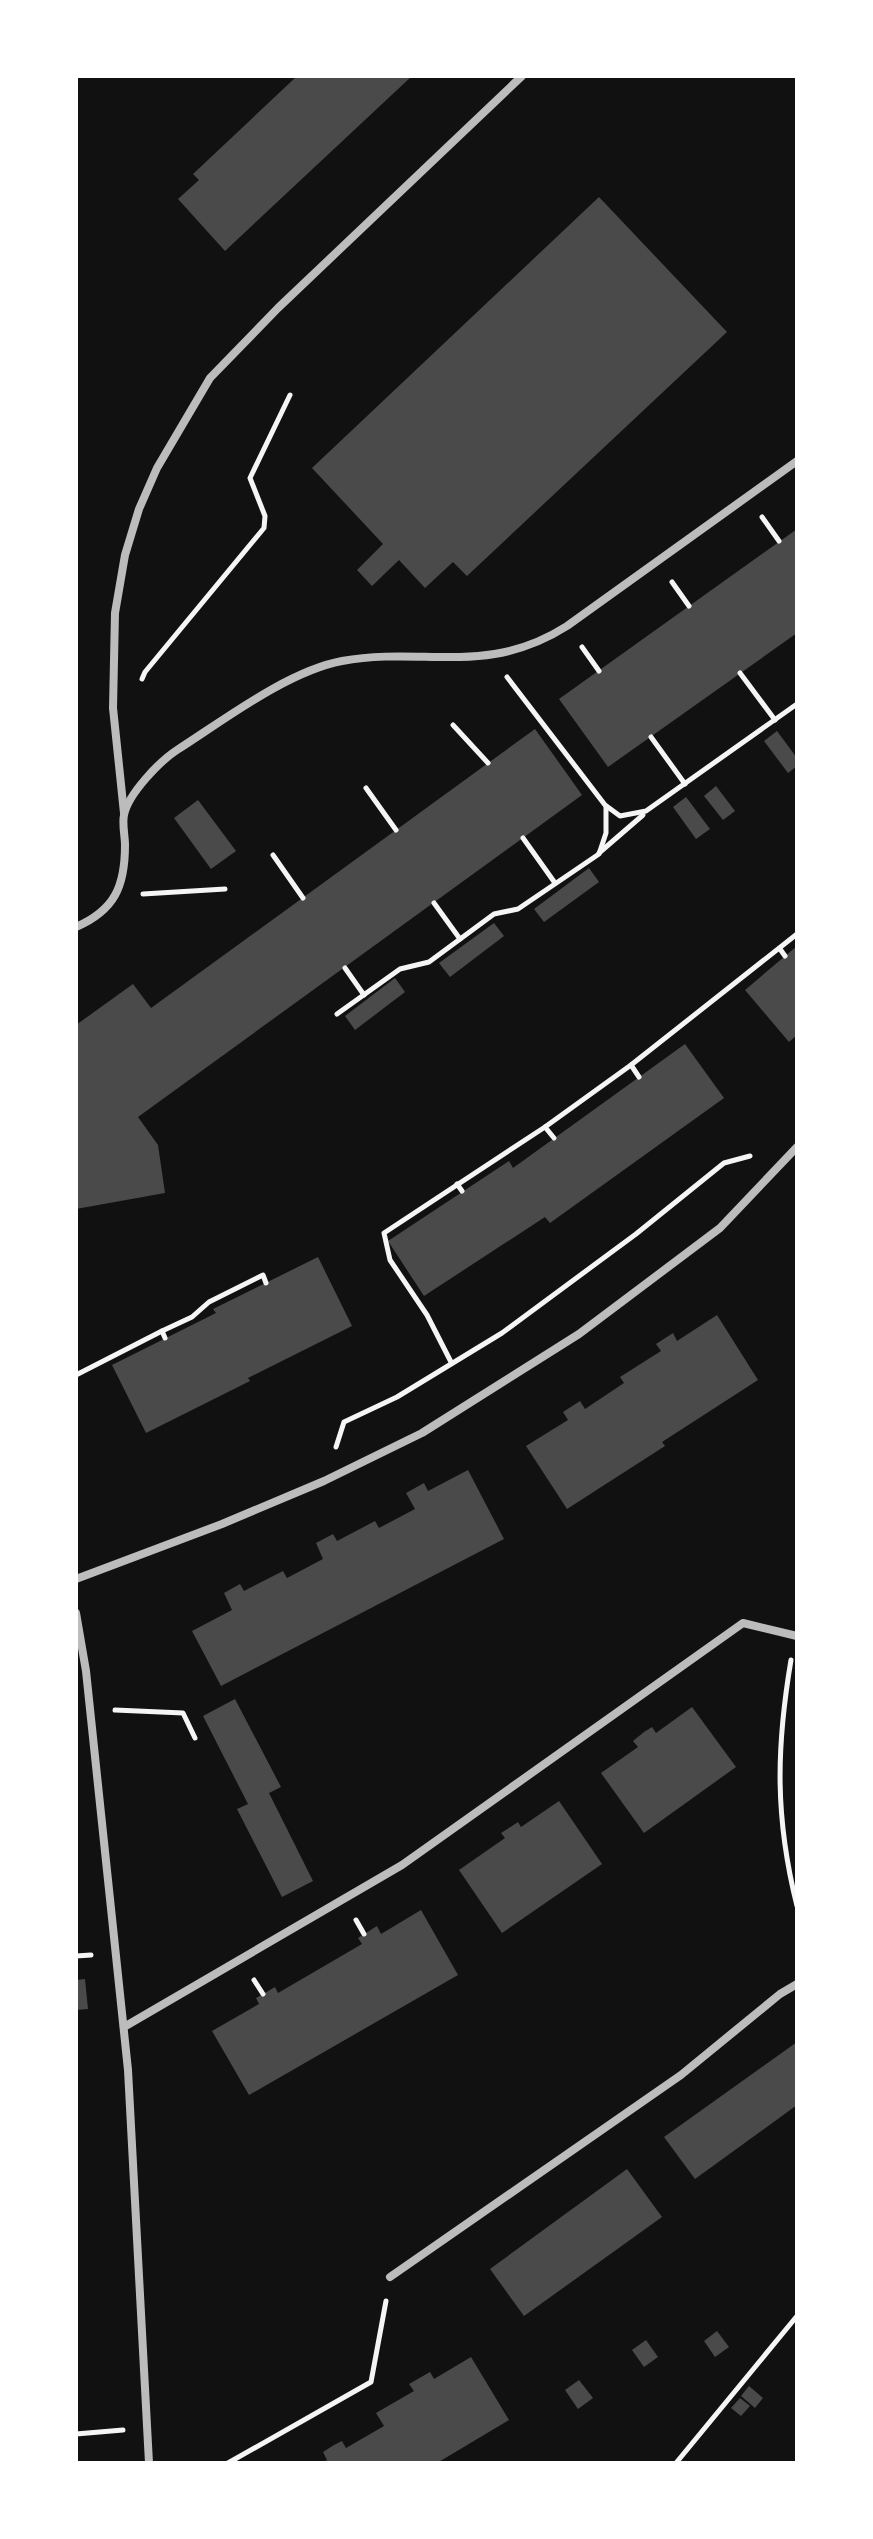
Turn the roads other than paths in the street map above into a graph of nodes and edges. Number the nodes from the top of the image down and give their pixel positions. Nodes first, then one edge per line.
1 (522, 76) edge
2 (797, 461) edge
3 (124, 813) junction
4 (76, 927) edge
5 (797, 1147) edge
6 (76, 1579) edge
7 (76, 1613) edge
8 (796, 1635) edge
9 (797, 1984) edge
10 (124, 2027) junction
11 (390, 2277) road end
12 (149, 2463) edge

1 - 3 street
2 - 3 street
3 - 4 street
5 - 6 street
7 - 10 street
8 - 10 street
9 - 11 street
10 - 12 street

